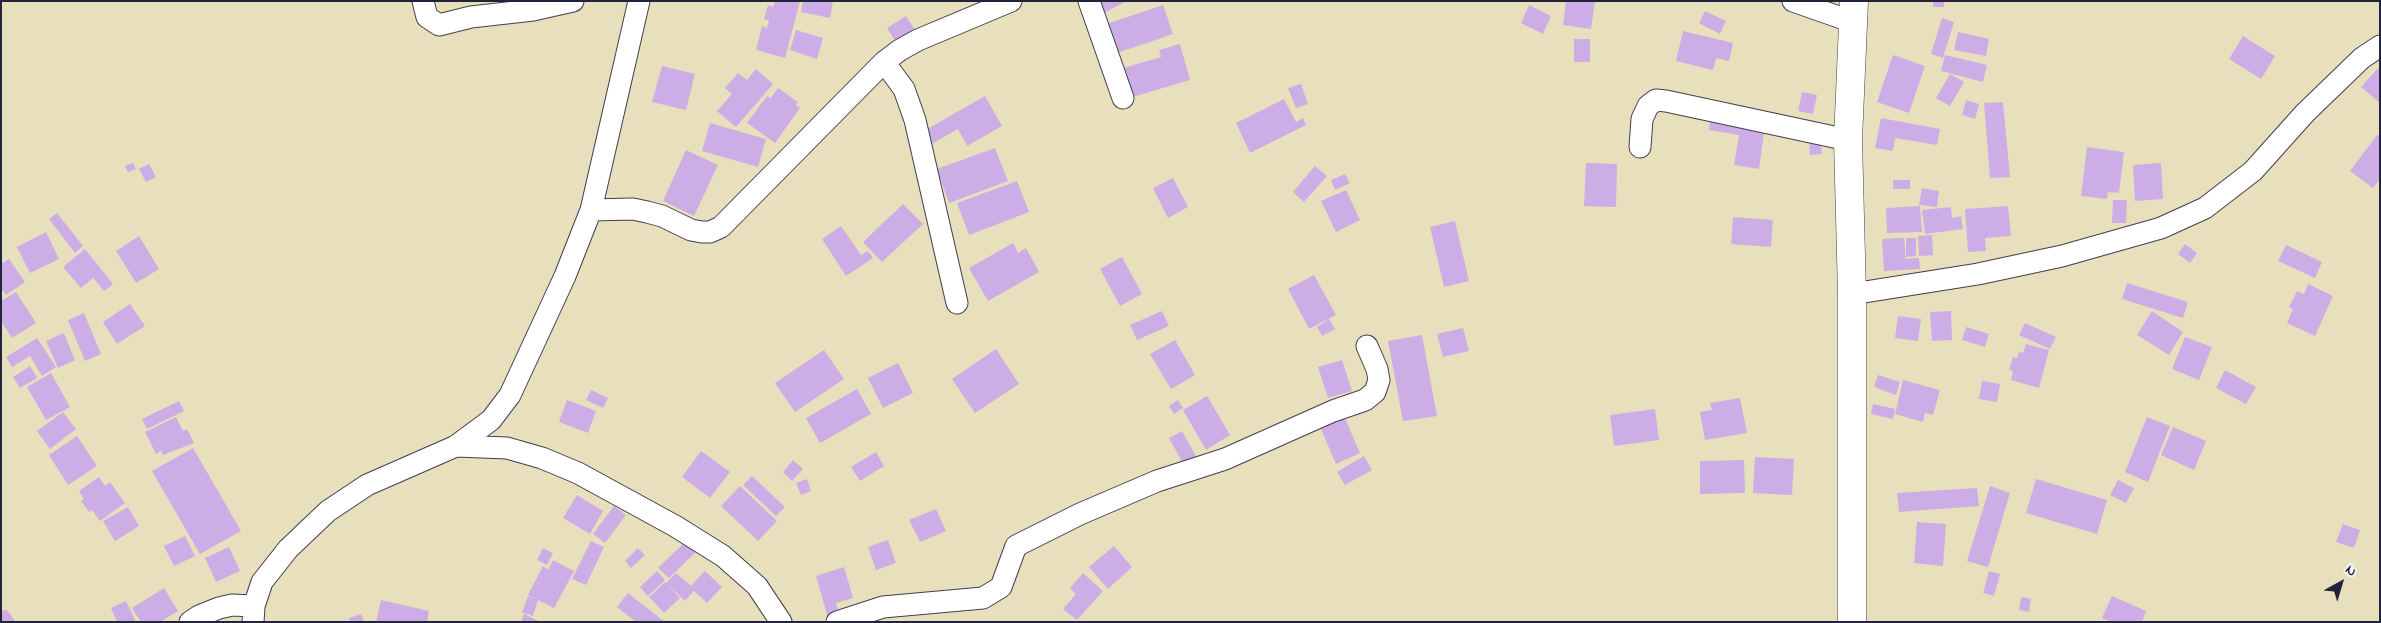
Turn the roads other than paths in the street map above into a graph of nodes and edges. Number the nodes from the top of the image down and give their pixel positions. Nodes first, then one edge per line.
1 (423, 1) edge
2 (573, 1) edge
3 (639, 1) edge
4 (1011, 1) edge
5 (1089, 1) edge
6 (1793, 1) edge
7 (1854, 12) edge
8 (2380, 46) edge
9 (884, 62) junction
10 (1123, 98) dead end
11 (1848, 140) junction
12 (1640, 147) dead end
13 (590, 210) junction
14 (1852, 294) junction
15 (957, 303) dead end
16 (1367, 346) dead end
17 (456, 446) junction
18 (253, 614) edge
19 (190, 622) edge
20 (781, 622) edge
21 (837, 622) edge
22 (1852, 622) edge

1 - 2 street
3 - 13 street
4 - 9 street
5 - 10 street
6 - 7 street
7 - 11 street
8 - 14 street
9 - 13 street
9 - 15 street
11 - 12 street
11 - 14 street
13 - 17 street
14 - 22 street
16 - 21 street
17 - 18 street
17 - 20 street
18 - 19 street

